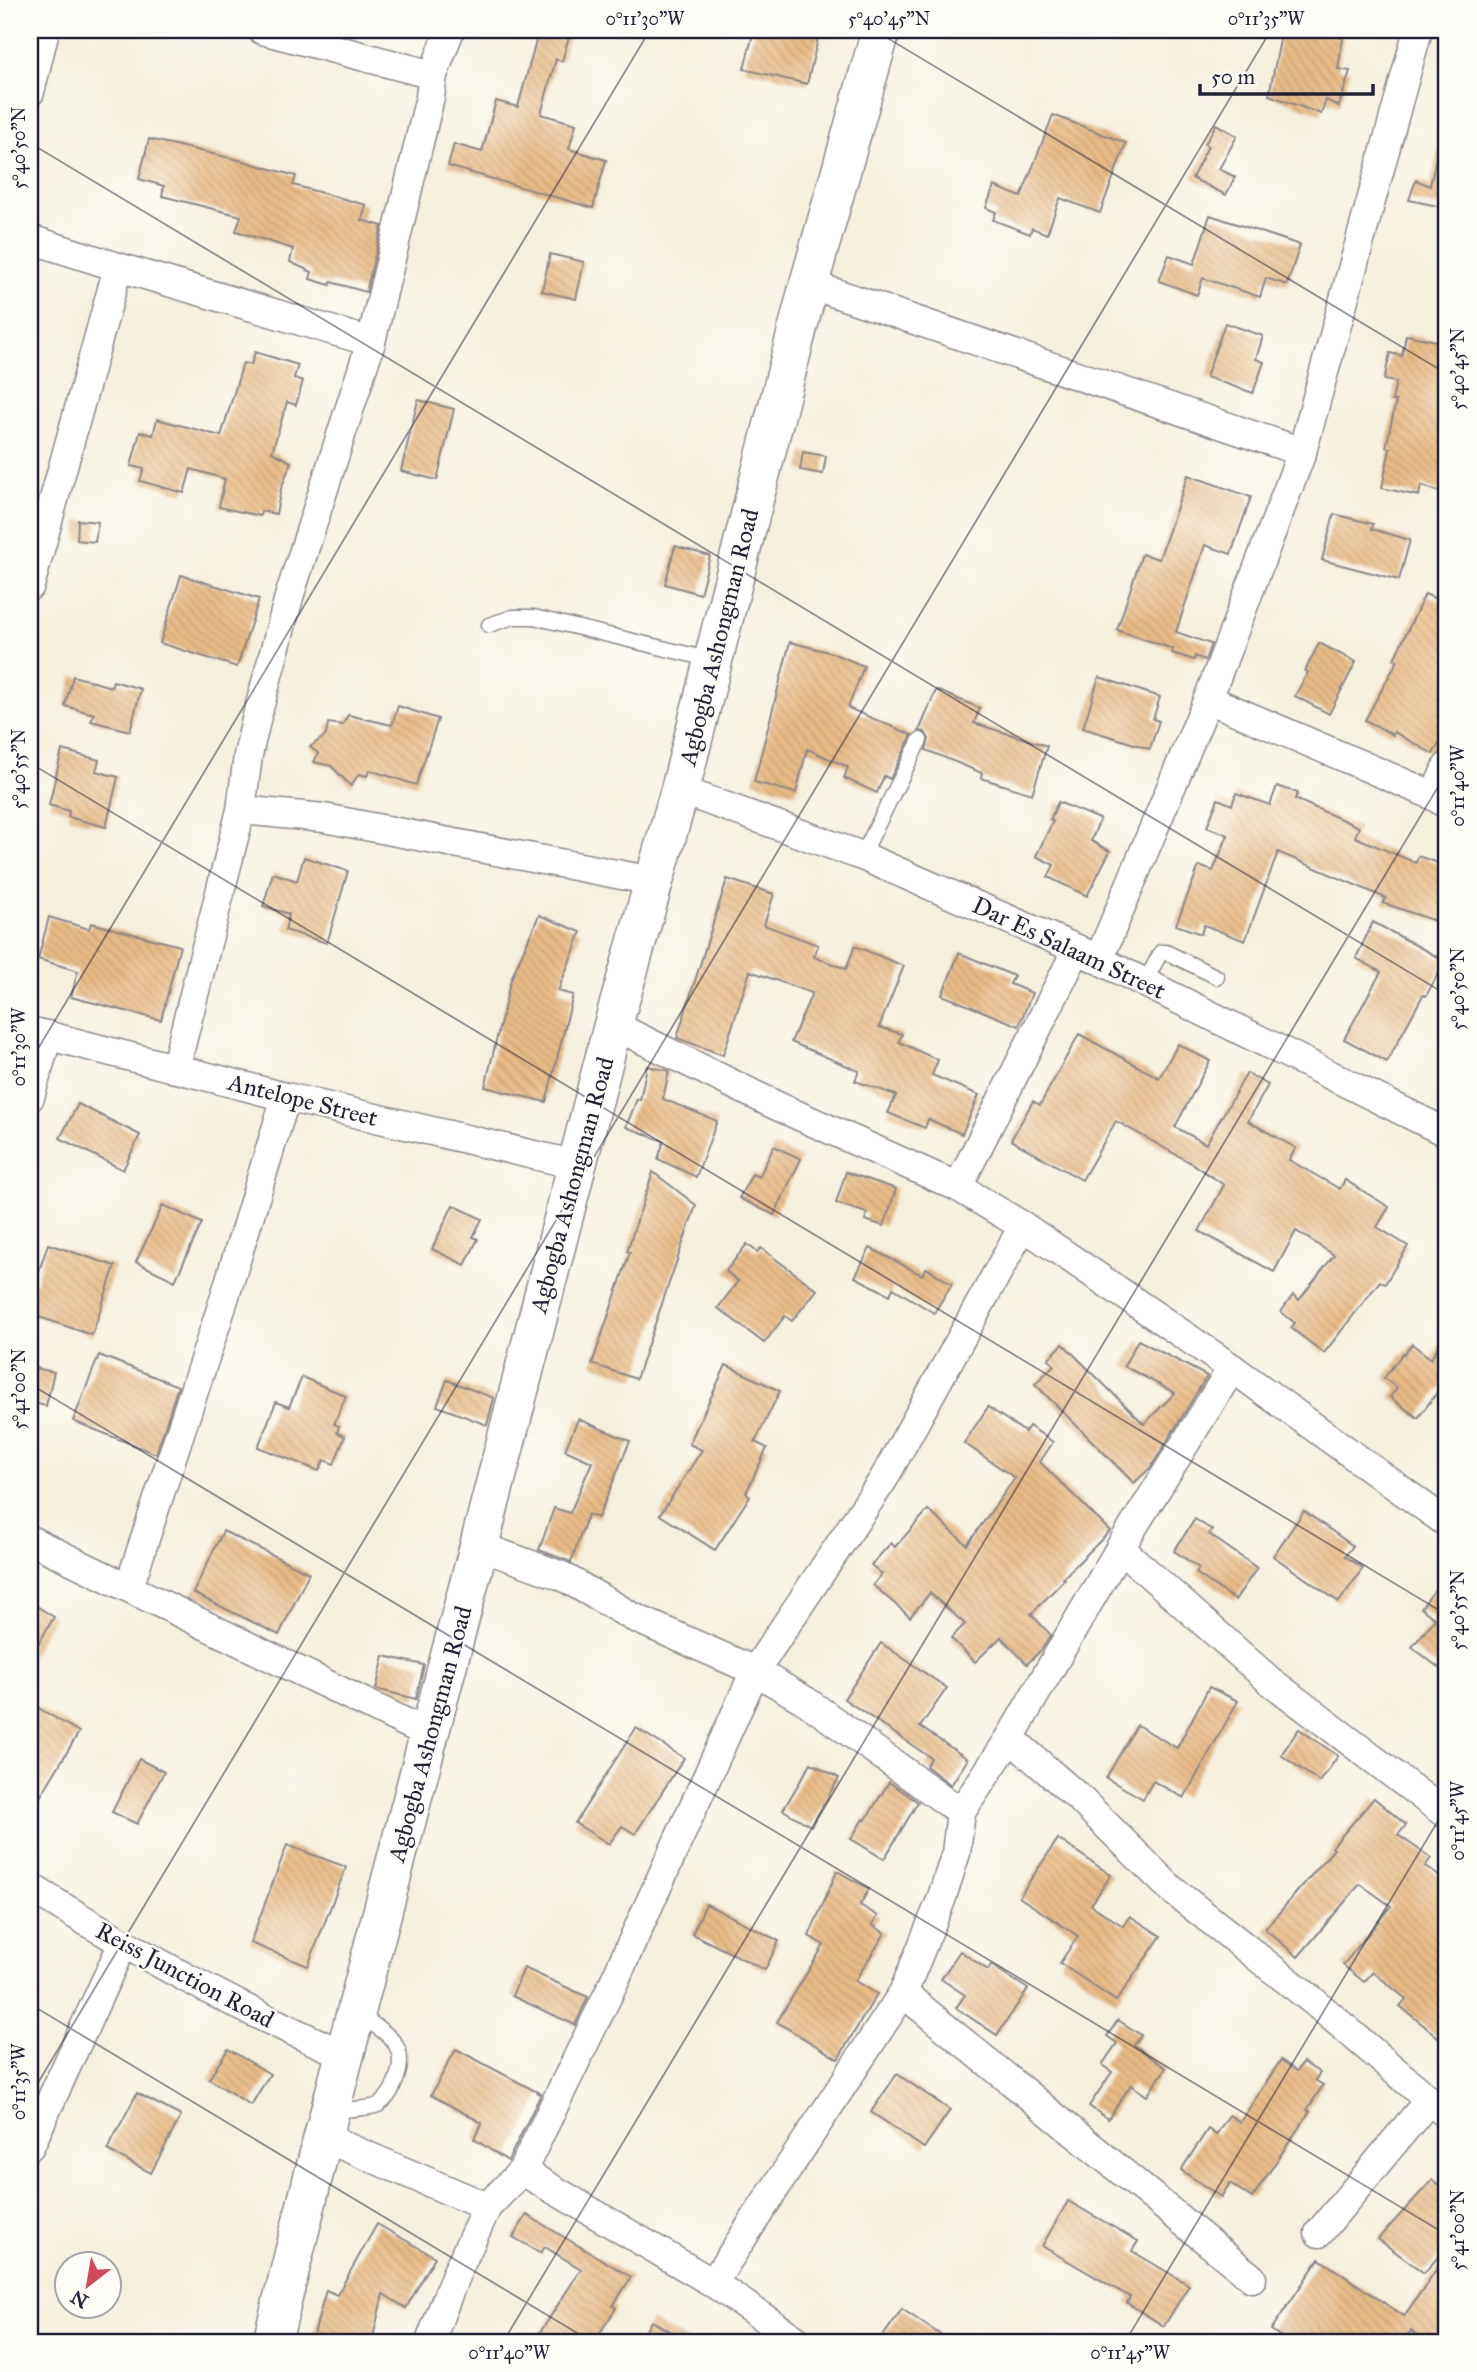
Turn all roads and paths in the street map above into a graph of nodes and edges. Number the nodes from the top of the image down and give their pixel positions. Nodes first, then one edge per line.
1 (45, 30) edge
2 (262, 30) edge
3 (450, 30) edge
4 (881, 30) edge
5 (1418, 30) edge
6 (433, 75) junction
7 (30, 92) edge
8 (30, 239) edge
9 (118, 267) junction
10 (809, 284) junction
11 (371, 342) junction
12 (1302, 452) junction
13 (30, 586) edge
14 (489, 625) dead end
15 (713, 660) junction
16 (1209, 699) junction
17 (919, 740) dead end
18 (1447, 767) edge
19 (680, 790) junction
20 (1441, 801) edge
21 (241, 810) junction
22 (862, 856) junction
23 (653, 881) junction
24 (1088, 954) junction
25 (1217, 977) dead end
26 (1145, 982) junction
27 (614, 1025) junction
28 (39, 1033) edge
29 (176, 1069) junction
30 (30, 1097) edge
31 (286, 1097) junction
32 (1447, 1133) edge
33 (577, 1165) junction
34 (958, 1187) junction
35 (1023, 1226) junction
36 (1233, 1368) junction
37 (1447, 1523) edge
38 (30, 1540) edge
39 (479, 1546) junction
40 (1120, 1548) junction
41 (129, 1587) junction
42 (755, 1671) junction
43 (429, 1734) junction
44 (1010, 1738) junction
45 (961, 1812) junction
46 (1447, 1815) edge
47 (30, 1888) edge
48 (122, 1945) junction
49 (903, 1993) junction
50 (356, 2012) junction
51 (345, 2055) junction
52 (1438, 2107) edge
53 (326, 2124) junction
54 (30, 2146) edge
55 (522, 2171) junction
56 (487, 2207) junction
57 (1319, 2233) dead end
58 (1252, 2278) dead end
59 (713, 2283) junction
60 (272, 2342) edge
61 (430, 2342) edge
62 (799, 2342) edge

1 - 7 street
2 - 6 street
3 - 6 street
4 - 10 street, Agbogba Ashongman Road
5 - 12 street
6 - 11 street
8 - 9 street
9 - 11 street
9 - 13 street
10 - 12 street
10 - 15 street, Agbogba Ashongman Road
11 - 21 street
12 - 16 street
14 - 15 lane
15 - 19 street, Agbogba Ashongman Road
16 - 20 street
16 - 24 street
17 - 22 lane
18 - 20 street
19 - 22 street, Dar Es Salaam Street
19 - 23 street, Agbogba Ashongman Road
21 - 23 street
21 - 29 street
22 - 24 street, Dar Es Salaam Street
23 - 27 street, Agbogba Ashongman Road
24 - 26 street, Dar Es Salaam Street
24 - 34 street
25 - 26 lane
26 - 32 street, Dar Es Salaam Street
27 - 33 street, Agbogba Ashongman Road
27 - 34 street
28 - 29 street, Antelope Street
28 - 30 street
29 - 31 street, Antelope Street
31 - 33 street, Antelope Street
31 - 41 street
33 - 39 street, Agbogba Ashongman Road
34 - 35 street
35 - 36 street
35 - 42 street
36 - 37 street
36 - 40 street
38 - 41 street
39 - 42 street
39 - 43 street, Agbogba Ashongman Road
40 - 44 street
40 - 46 street
41 - 43 street
42 - 45 street
42 - 55 street
43 - 50 street, Agbogba Ashongman Road
44 - 45 street
44 - 52 street
45 - 49 street
47 - 48 street, Reiss Junction Road
48 - 51 street, Reiss Junction Road
48 - 54 street
49 - 58 street
49 - 59 street
50 - 51 street, Agbogba Ashongman Road
50 - 53 lane
51 - 53 street, Agbogba Ashongman Road
52 - 57 street
53 - 56 street
53 - 60 street, Agbogba Ashongman Road
55 - 56 street
55 - 59 street
56 - 61 street
59 - 62 street

